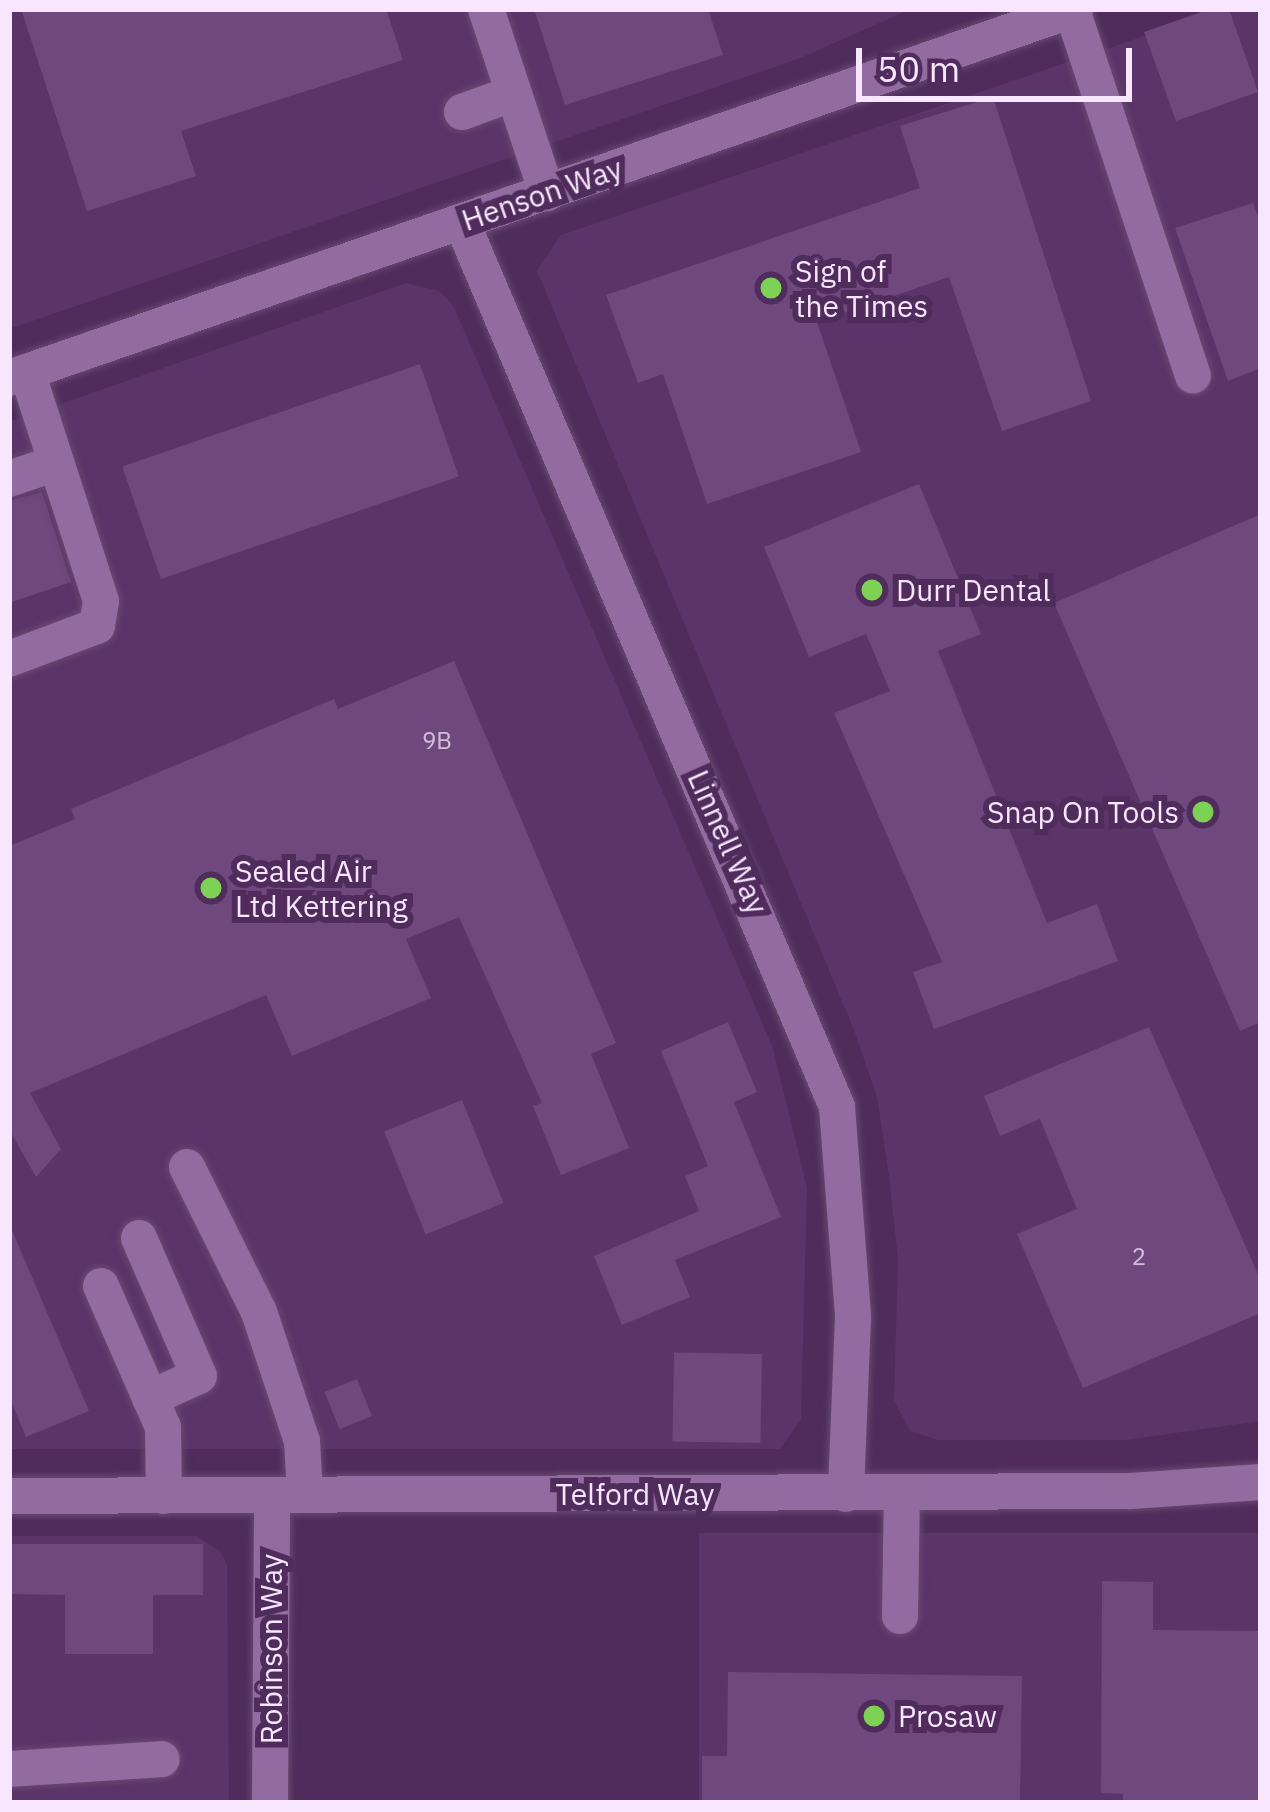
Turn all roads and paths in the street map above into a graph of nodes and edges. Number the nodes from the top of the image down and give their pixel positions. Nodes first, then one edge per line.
1 (486, 9) edge
2 (1074, 9) edge
3 (1022, 17) edge
4 (514, 93) junction
5 (461, 112) dead end
6 (547, 193) junction
7 (462, 223) junction
8 (14, 376) edge
9 (1192, 376) dead end
10 (53, 464) junction
11 (9, 479) edge
12 (9, 659) edge
13 (187, 1167) dead end
14 (139, 1238) dead end
15 (100, 1286) dead end
16 (150, 1398) junction
17 (1261, 1482) edge
18 (846, 1494) junction
19 (902, 1494) junction
20 (288, 1495) junction
21 (9, 1496) edge
22 (164, 1496) junction
23 (900, 1616) dead end
24 (163, 1760) dead end
25 (9, 1769) edge
26 (270, 1803) edge

1 - 4 street
2 - 3 street, Henson Way
2 - 9 street
3 - 6 street, Henson Way
4 - 5 street
4 - 6 street
6 - 7 street, Henson Way
7 - 8 street, Henson Way
7 - 18 street, Linnell Way
8 - 10 street
10 - 11 street
10 - 12 street
13 - 20 street, Robinson Way
14 - 16 street
15 - 16 street
16 - 22 street
17 - 19 street, Telford Way
18 - 19 street, Telford Way
18 - 20 street, Telford Way
19 - 23 street
20 - 22 street, Telford Way
20 - 26 street, Robinson Way
21 - 22 street, Telford Way
24 - 25 street

